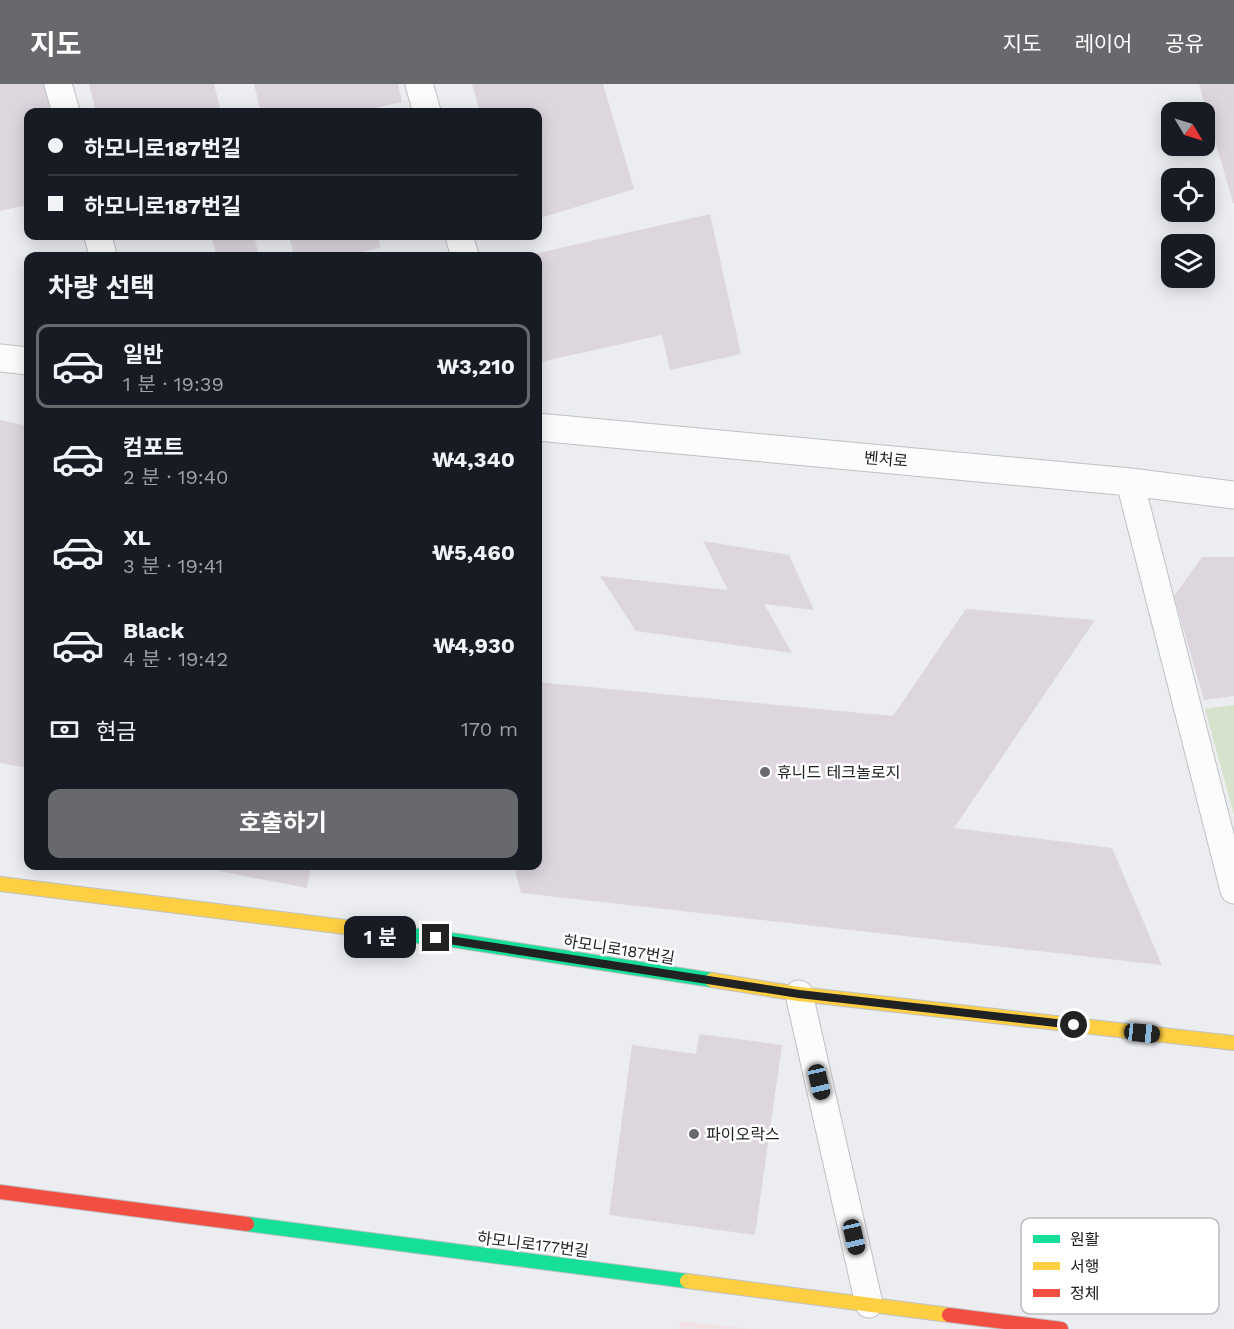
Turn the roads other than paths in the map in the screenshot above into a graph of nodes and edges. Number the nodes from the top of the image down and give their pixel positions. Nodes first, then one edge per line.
1 (58, 84) edge
2 (419, 84) edge
3 (65, 108) edge
4 (425, 108) edge
5 (0, 358) edge
6 (24, 361) edge
7 (542, 427) edge
8 (1130, 482) junction
9 (1234, 495) edge
10 (0, 884) edge
11 (1234, 890) edge
12 (799, 994) junction
13 (1234, 1043) edge
14 (0, 1192) edge
15 (869, 1304) junction
16 (1061, 1329) edge

1 - 3 street
2 - 4 street
5 - 6 street
7 - 8 street, 벤처로
8 - 9 street, 벤처로
8 - 11 street
10 - 12 street, 하모니로187번길
12 - 13 street, 하모니로187번길
12 - 15 street
14 - 15 street, 하모니로177번길
15 - 16 street, 하모니로177번길

